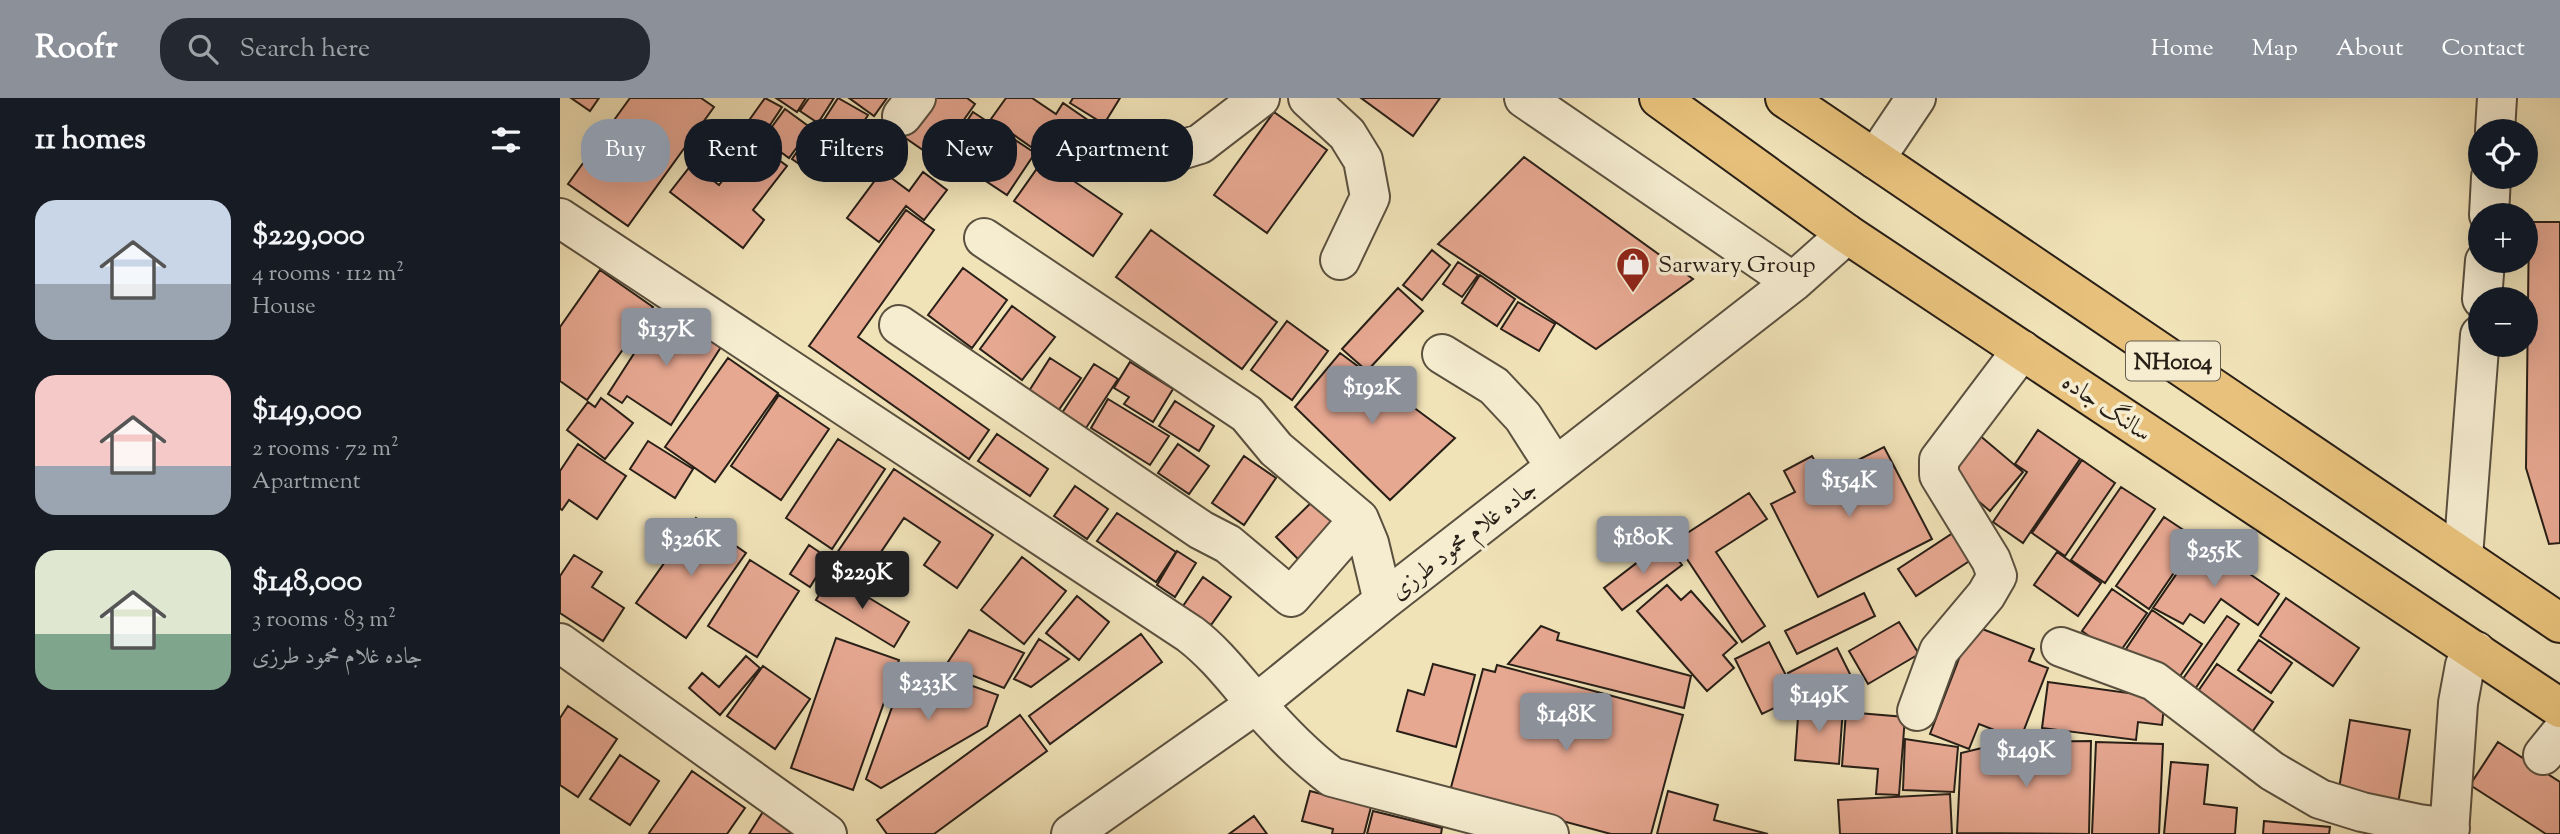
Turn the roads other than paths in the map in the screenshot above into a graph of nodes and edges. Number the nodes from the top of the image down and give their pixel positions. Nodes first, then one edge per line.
1 (1260, 98) edge
2 (1308, 98) edge
3 (1524, 98) edge
4 (1659, 98) edge
5 (1785, 98) edge
6 (1916, 98) edge
7 (2497, 98) edge
8 (2496, 119) edge
9 (1193, 146) edge
10 (1875, 159) junction
11 (560, 218) edge
12 (1846, 234) junction
13 (984, 238) dead end
14 (1340, 260) dead end
15 (1793, 282) junction
16 (899, 325) dead end
17 (2022, 350) junction
18 (1441, 354) dead end
19 (2478, 357) edge
20 (1555, 467) junction
21 (1359, 519) junction
22 (2463, 557) junction
23 (1383, 601) junction
24 (2560, 623) edge
25 (560, 643) edge
26 (2061, 647) dead end
27 (2476, 651) junction
28 (1256, 704) junction
29 (2560, 708) edge
30 (1917, 711) dead end
31 (2449, 831) edge
32 (827, 834) edge
33 (1071, 834) edge
34 (1549, 834) edge

1 - 9 street
2 - 14 street
3 - 15 street
4 - 12 highway, سالنگ جاده / NH0104
5 - 10 highway, NH0104
6 - 10 street
7 - 8 street
10 - 22 highway, NH0104
11 - 28 street
12 - 15 street, جاده غلام‌ محمود طرزی
12 - 17 highway, سالنگ جاده / NH0104
13 - 21 street
15 - 20 street, جاده غلام‌ محمود طرزی
16 - 21 street
17 - 27 highway, سالنگ جاده / NH0104
17 - 30 street
18 - 20 street
19 - 22 street
20 - 23 street, جاده غلام‌ محمود طرزی
21 - 23 street
22 - 24 highway, NH0104
23 - 28 street, جاده غلام‌ محمود طرزی
25 - 32 street
26 - 31 street
27 - 29 highway, سالنگ جاده / NH0104
27 - 31 street
28 - 33 street, جاده غلام‌ محمود طرزی
28 - 34 street

